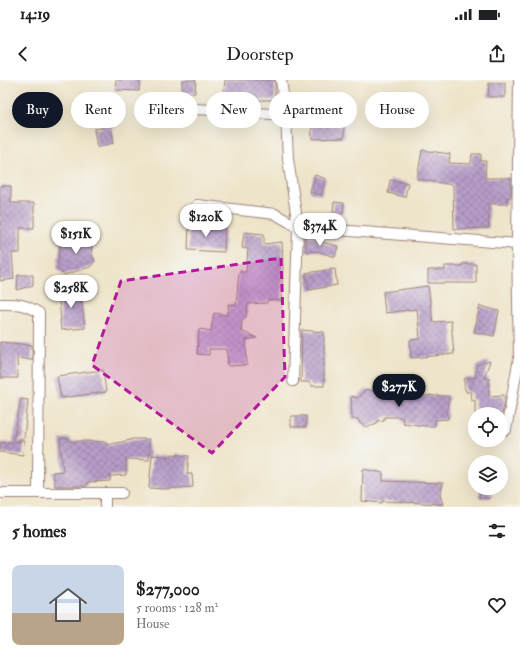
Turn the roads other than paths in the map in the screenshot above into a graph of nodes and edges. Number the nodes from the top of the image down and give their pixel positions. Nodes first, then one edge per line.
1 (281, 80) edge
2 (519, 80) edge
3 (283, 92) edge
4 (198, 109) edge
5 (269, 114) edge
6 (287, 128) edge
7 (197, 205) dead end
8 (298, 227) junction
9 (517, 244) junction
10 (0, 304) edge
11 (293, 381) dead end
12 (508, 419) edge
13 (0, 493) edge
14 (38, 493) junction
15 (105, 493) junction
16 (122, 493) dead end
17 (105, 507) edge

1 - 3 street
2 - 9 street
4 - 5 street
6 - 8 street
7 - 8 street
8 - 9 street
8 - 11 street
9 - 12 street
10 - 14 street
13 - 14 street
14 - 15 street
15 - 16 street
15 - 17 street

